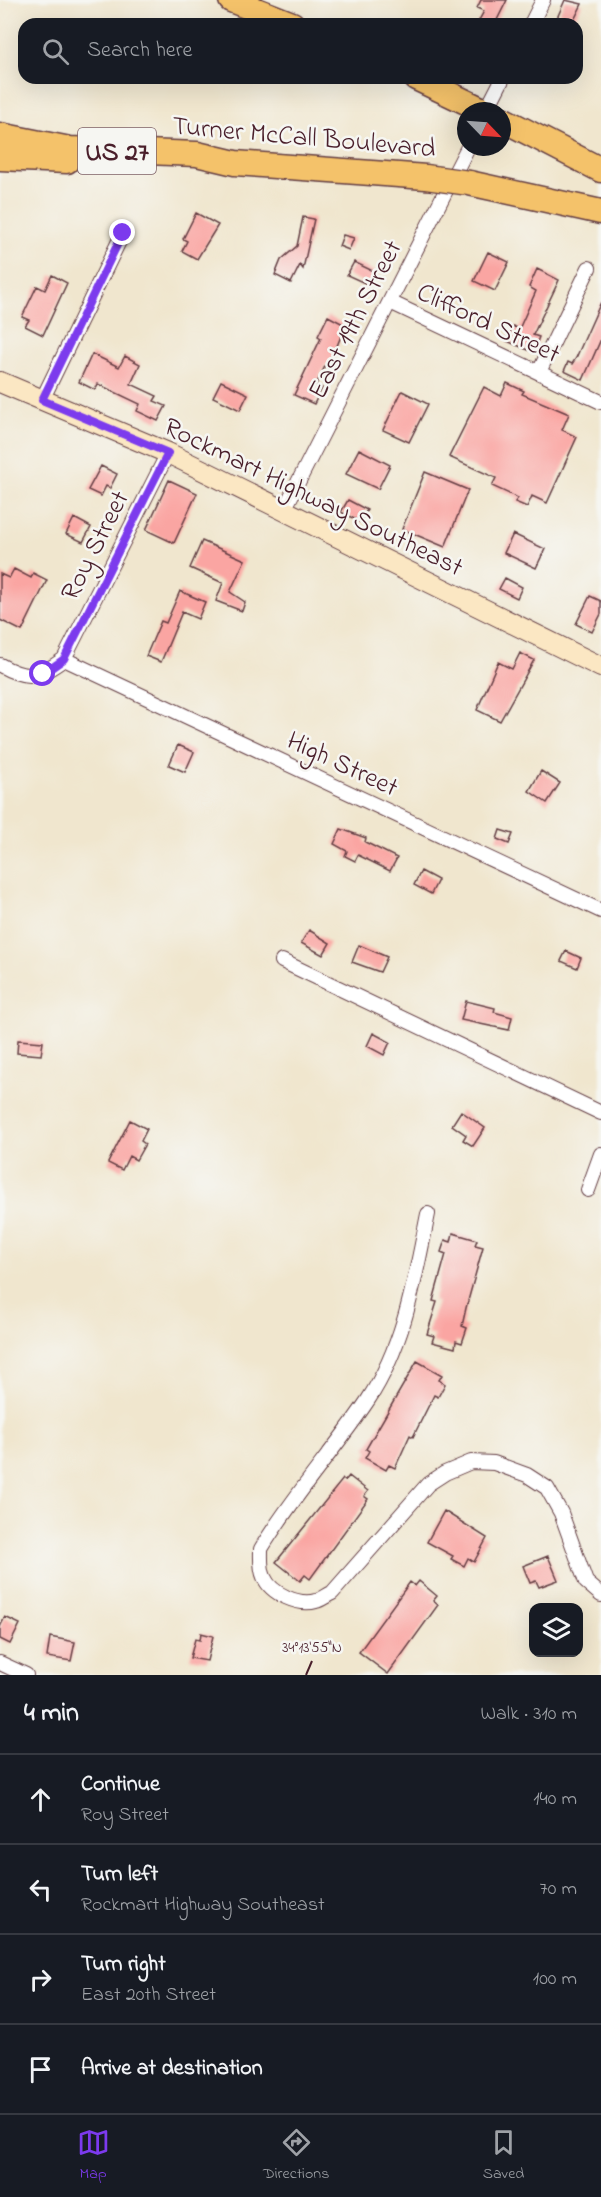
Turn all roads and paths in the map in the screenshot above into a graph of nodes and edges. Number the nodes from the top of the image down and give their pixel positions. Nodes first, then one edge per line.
1 (231, 0) edge
2 (252, 0) edge
3 (543, 0) edge
4 (277, 18) edge
5 (289, 18) edge
6 (534, 18) edge
7 (429, 84) edge
8 (500, 84) edge
9 (468, 102) edge
10 (491, 102) edge
11 (511, 124) edge
12 (0, 135) edge
13 (463, 156) edge
14 (0, 158) edge
15 (236, 163) junction
16 (601, 170) edge
17 (601, 212) edge
18 (123, 233) dead end
19 (589, 268) dead end
20 (390, 302) junction
21 (539, 372) junction
22 (0, 382) edge
23 (42, 400) junction
24 (601, 402) edge
25 (168, 453) junction
26 (283, 512) junction
27 (64, 659) junction
28 (0, 665) edge
29 (601, 667) edge
30 (601, 911) edge
31 (282, 961) dead end
32 (601, 1113) edge
33 (601, 1154) edge
34 (588, 1190) dead end
35 (428, 1214) dead end
36 (601, 1595) edge
37 (0, 1662) edge
38 (26, 1675) edge

1 - 4 highway
2 - 5 highway
3 - 6 street
7 - 9 highway, Turner McCall Boulevard
8 - 10 street
11 - 16 highway
12 - 15 highway, Turner McCall Boulevard / US 27
13 - 20 street, East 19th Street
14 - 15 highway
15 - 17 highway, Turner McCall Boulevard / US 27, bridge
18 - 23 street
19 - 21 street
20 - 21 street, Clifford Street
20 - 26 street, East 19th Street
21 - 24 street, Clifford Street
22 - 23 main road, Rockmart Highway Southeast
23 - 25 main road, Rockmart Highway Southeast
25 - 26 main road, Rockmart Highway Southeast
25 - 27 street, Roy Street
26 - 29 main road, Rockmart Highway Southeast
27 - 28 street
27 - 30 street, High Street
31 - 32 street
33 - 34 street
35 - 36 street
37 - 38 street

